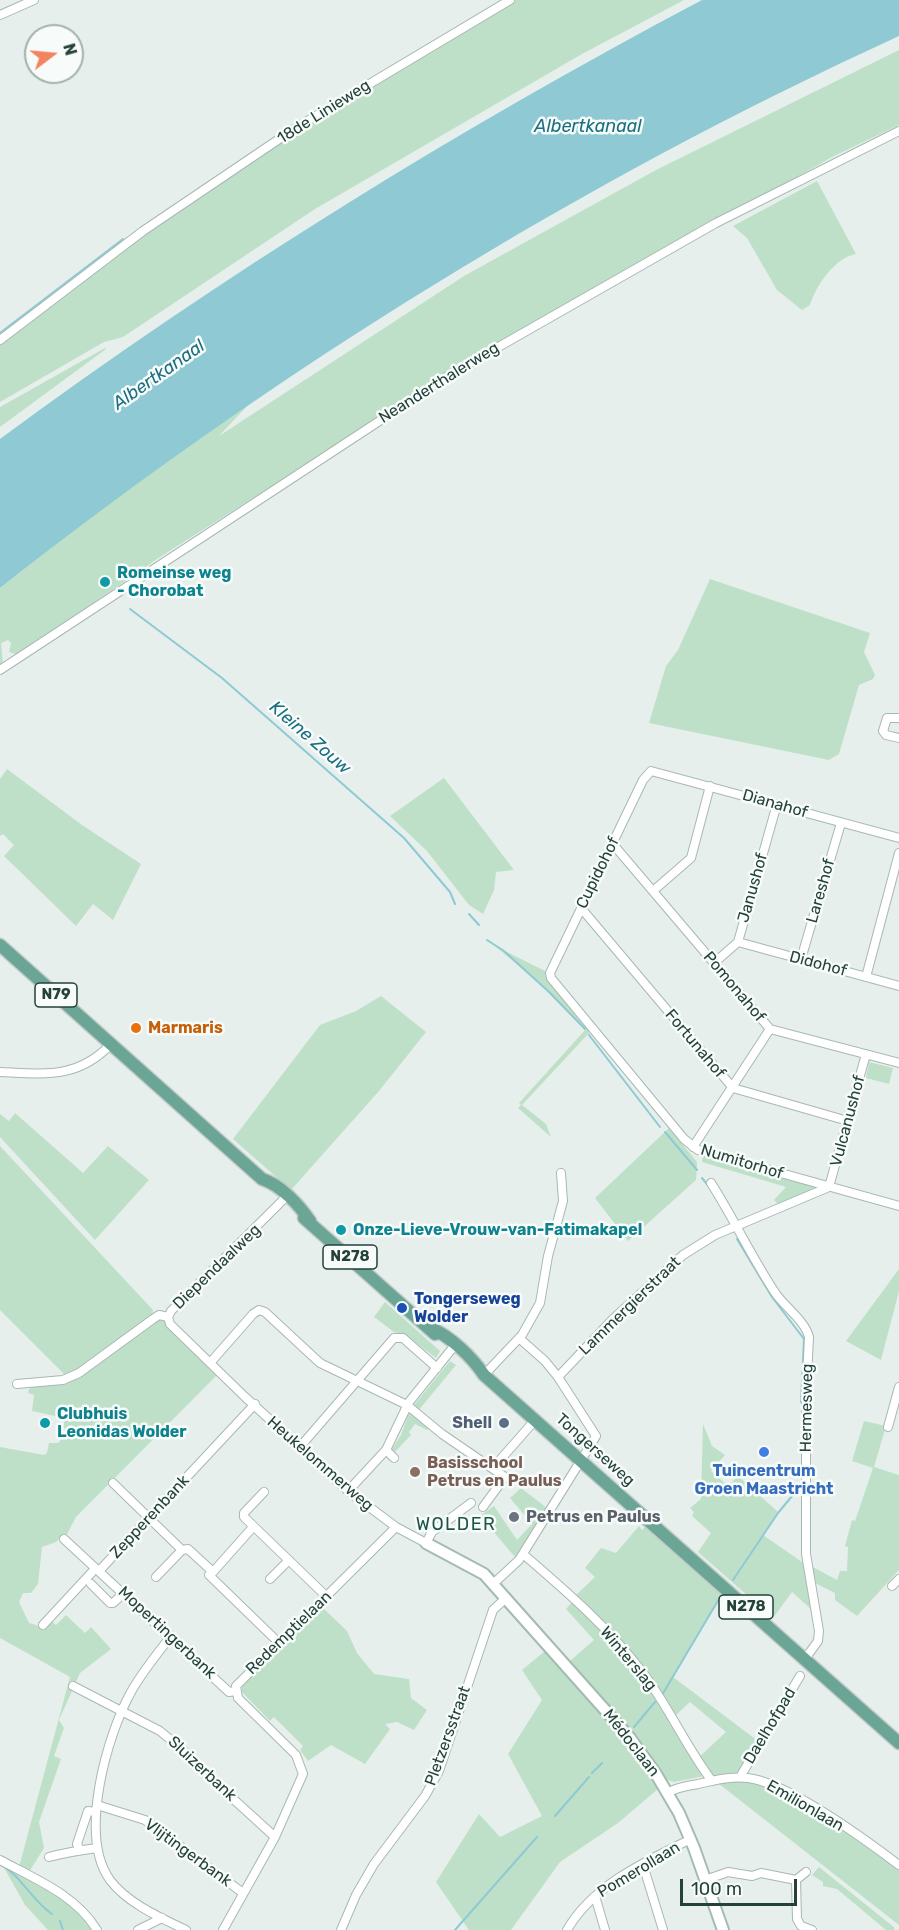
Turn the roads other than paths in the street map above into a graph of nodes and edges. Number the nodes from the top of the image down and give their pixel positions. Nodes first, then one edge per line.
1 (34, 0) edge
2 (510, 0) edge
3 (0, 15) edge
4 (899, 131) edge
5 (0, 340) edge
6 (0, 670) edge
7 (899, 718) edge
8 (899, 738) edge
9 (651, 771) joint
10 (710, 786) junction
11 (777, 804) junction
12 (841, 823) junction
13 (899, 838) edge
14 (612, 843) junction
15 (899, 853) edge
16 (653, 891) junction
17 (581, 908) junction
18 (738, 942) junction
19 (0, 945) edge
20 (801, 959) junction
21 (714, 963) junction
22 (866, 977) junction
23 (551, 978) joint
24 (899, 986) edge
25 (770, 1029) junction
26 (111, 1044) junction
27 (866, 1054) junction
28 (899, 1063) edge
29 (0, 1072) edge
30 (733, 1088) junction
31 (191, 1115) joint
32 (848, 1121) junction
33 (693, 1147) junction
34 (561, 1173) dead end
35 (711, 1183) dead end
36 (829, 1187) junction
37 (285, 1199) junction
38 (899, 1206) edge
39 (737, 1227) junction
40 (168, 1317) junction
41 (519, 1338) junction
42 (453, 1348) junction
43 (210, 1363) junction
44 (437, 1368) junction
45 (484, 1375) junction
46 (558, 1377) junction
47 (356, 1382) junction
48 (17, 1384) dead end
49 (899, 1386) edge
50 (255, 1404) junction
51 (407, 1405) junction
52 (536, 1419) junction
53 (888, 1427) dead end
54 (299, 1448) junction
55 (386, 1450) junction
56 (394, 1458) dead end
57 (582, 1460) junction
58 (496, 1471) junction
59 (113, 1484) dead end
60 (348, 1491) junction
61 (264, 1492) dead end
62 (471, 1503) dead end
63 (483, 1507) dead end
64 (149, 1518) junction
65 (253, 1527) junction
66 (396, 1527) junction
67 (64, 1539) dead end
68 (426, 1543) junction
69 (182, 1550) junction
70 (523, 1554) junction
71 (288, 1561) junction
72 (100, 1570) junction
73 (213, 1572) junction
74 (156, 1576) dead end
75 (270, 1579) dead end
76 (899, 1579) edge
77 (91, 1584) dead end
78 (494, 1584) junction
79 (892, 1587) dead end
80 (124, 1593) junction
81 (327, 1597) junction
82 (506, 1598) junction
83 (44, 1625) dead end
84 (171, 1636) junction
85 (278, 1642) junction
86 (805, 1659) junction
87 (800, 1676) dead end
88 (73, 1686) dead end
89 (235, 1691) junction
90 (122, 1710) junction
91 (899, 1743) edge
92 (740, 1777) junction
93 (712, 1780) junction
94 (667, 1793) junction
95 (97, 1808) junction
96 (275, 1837) junction
97 (691, 1839) junction
98 (97, 1848) junction
99 (80, 1850) junction
100 (49, 1857) dead end
101 (0, 1860) edge
102 (643, 1865) junction
103 (899, 1865) edge
104 (806, 1872) dead end
105 (705, 1880) junction
106 (796, 1880) junction
107 (243, 1893) junction
108 (594, 1896) junction
109 (162, 1918) junction
110 (97, 1930) edge
111 (138, 1930) edge
112 (186, 1930) edge
113 (223, 1930) edge
114 (340, 1930) edge
115 (567, 1930) edge
116 (605, 1930) edge
117 (663, 1930) edge
118 (723, 1930) edge
119 (812, 1930) edge

1 - 3 street
2 - 5 street, 18de Linieweg
4 - 6 street, Neanderthalerweg
7 - 8 street
9 - 10 street, Dianahof
9 - 14 street, Cupidohof
10 - 11 street, Dianahof
10 - 16 street
11 - 12 street, Dianahof
11 - 18 street, Janushof
12 - 13 street, Dianahof
12 - 20 street, Lareshof
14 - 16 street, Pomonahof
14 - 17 street, Cupidohof
15 - 22 street
16 - 21 street, Pomonahof
17 - 23 street, Cupidohof
17 - 30 street, Fortunahof
18 - 20 street, Didohof
18 - 21 street, Janushof
19 - 26 main road, N79
20 - 22 street, Didohof
21 - 25 street, Pomonahof
22 - 24 street, Didohof
23 - 33 street, Numitorhof
25 - 27 street, Pomonahof
25 - 30 street
26 - 29 street
26 - 31 main road, N79
27 - 28 street, Pomonahof
27 - 32 street, Vulcanushof
30 - 32 street, Fortunahof
30 - 33 street
31 - 37 main road, N278
32 - 36 street, Vulcanushof
33 - 36 street, Numitorhof
34 - 41 street
35 - 39 street, Hermesweg
36 - 38 street, Numitorhof
36 - 39 street, Lammergierstraat
37 - 40 street, Diependaalweg
37 - 42 main road, Tongerseweg / N278
39 - 46 street, Lammergierstraat
39 - 86 street, Hermesweg
40 - 43 street, Heukelommerweg
40 - 48 street, Diependaalweg
41 - 45 street
41 - 46 street
42 - 44 street
42 - 45 main road, Tongerseweg / N278
43 - 47 street
43 - 50 street, Heukelommerweg
44 - 47 street
44 - 51 street
45 - 52 main road, Tongerseweg / N278
46 - 57 street
47 - 51 street
47 - 54 street
49 - 53 street
50 - 54 street, Heukelommerweg
50 - 64 street, Zepperenbank
51 - 55 street
51 - 58 street
52 - 57 main road, Tongerseweg / N278
52 - 58 street
54 - 60 street, Heukelommerweg
55 - 56 street
55 - 60 street
57 - 70 street
57 - 86 main road, Tongerseweg / N278
58 - 63 street
59 - 64 street
60 - 66 street, Heukelommerweg
61 - 65 street
62 - 68 street
64 - 69 street
64 - 72 street, Zepperenbank
65 - 71 street
65 - 73 street
66 - 68 street, Heukelommerweg
66 - 81 street, Redemptielaan
67 - 72 street, Mopertingerbank
68 - 78 street, Heukelommerweg
69 - 73 street
69 - 74 street
70 - 78 street
70 - 93 street, Winterslag
71 - 75 street
71 - 81 street
72 - 80 street, Mopertingerbank
72 - 83 street, Zepperenbank
73 - 85 street
76 - 79 street
77 - 80 street
78 - 82 street, Médoclaan
80 - 84 street, Mopertingerbank
81 - 85 street, Redemptielaan
82 - 94 street, Médoclaan
82 - 114 street, Pletzersstraat
84 - 89 street, Mopertingerbank
84 - 90 street
85 - 89 street, Redemptielaan
86 - 91 main road, Tongerseweg / N278
87 - 92 street, Daelhofpad
88 - 90 street, Sluizerbank
89 - 96 street, Redemptielaan
90 - 95 street
90 - 96 street, Sluizerbank
92 - 93 street, Emilionlaan
92 - 103 street, Emilionlaan
93 - 94 street, Emilionlaan
94 - 97 street, Médoclaan
95 - 98 street
95 - 99 street
95 - 107 street, Vlijtingerbank
96 - 107 street, Redemptielaan
97 - 102 street, Pomerollaan
97 - 105 street, Médoclaan
98 - 99 street
98 - 109 street
99 - 100 street
101 - 110 street
102 - 108 street, Pomerollaan
102 - 117 street
104 - 106 street
105 - 106 street
105 - 118 street, Médoclaan
106 - 119 street
107 - 113 street, Redemptielaan
108 - 115 street, Pomerollaan
108 - 116 street
109 - 111 street
109 - 112 street

